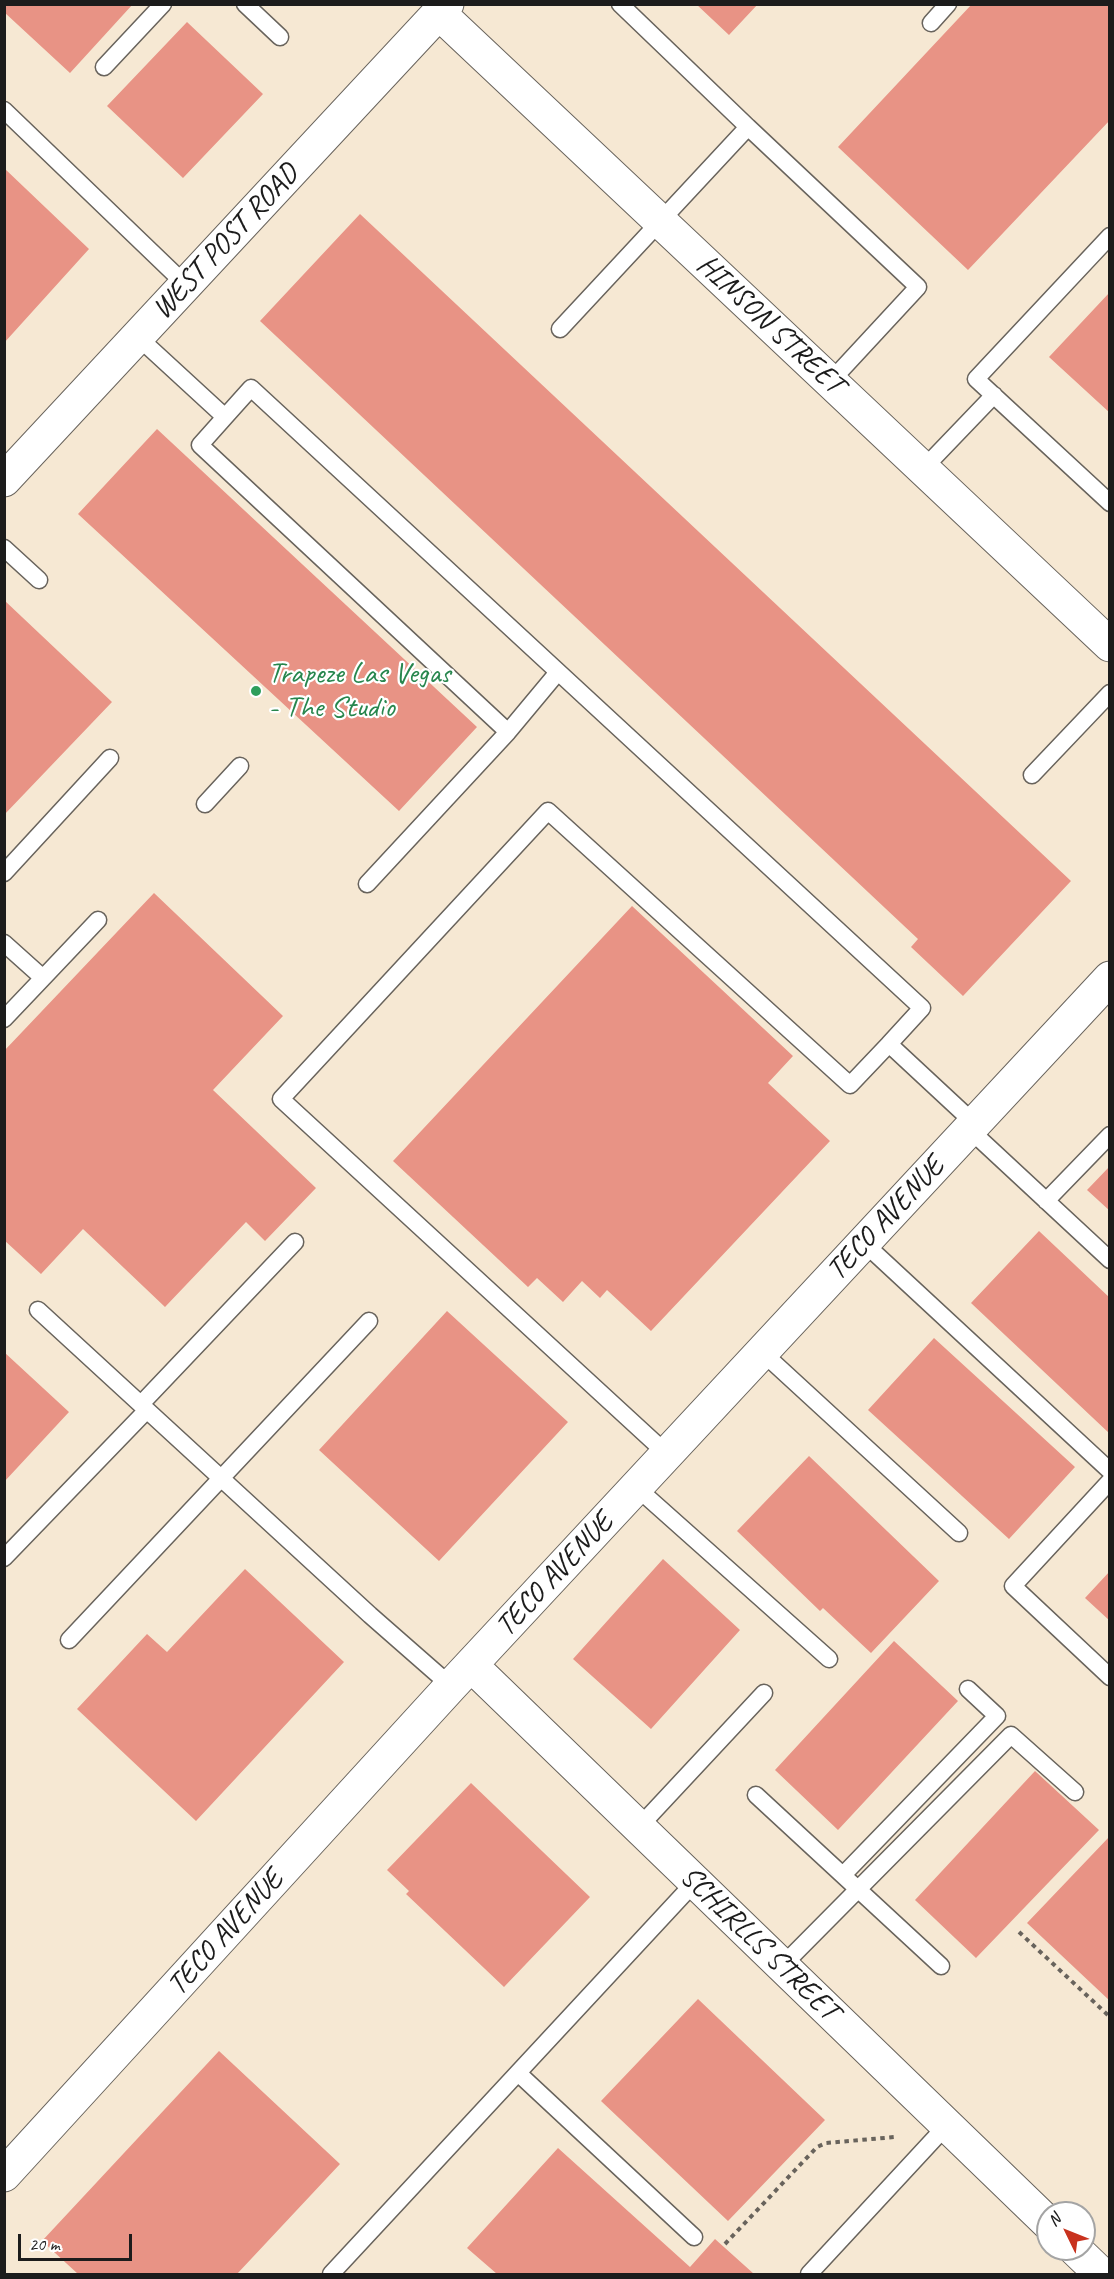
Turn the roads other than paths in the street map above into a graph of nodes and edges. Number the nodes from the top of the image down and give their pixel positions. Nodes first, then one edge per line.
1 (163, 4) edge
2 (245, 4) edge
3 (620, 4) edge
4 (948, 4) edge
5 (439, 7) edge
6 (931, 23) dead end
7 (280, 37) dead end
8 (104, 67) dead end
9 (4, 110) edge
10 (748, 127) junction
11 (660, 221) junction
12 (1110, 236) edge
13 (186, 285) junction
14 (560, 329) dead end
15 (138, 337) junction
16 (830, 382) junction
17 (994, 395) junction
18 (225, 417) junction
19 (923, 469) junction
20 (4, 480) edge
21 (1110, 503) edge
22 (4, 548) edge
23 (39, 580) dead end
24 (1110, 645) edge
25 (558, 672) junction
26 (1110, 693) edge
27 (508, 732) junction
28 (110, 758) dead end
29 (240, 766) dead end
30 (1032, 775) dead end
31 (206, 804) dead end
32 (4, 873) edge
33 (367, 884) dead end
34 (98, 920) dead end
35 (4, 943) edge
36 (43, 978) junction
37 (1110, 978) edge
38 (4, 1019) edge
39 (889, 1044) junction
40 (971, 1126) junction
41 (1110, 1135) edge
42 (1046, 1201) junction
43 (295, 1242) dead end
44 (864, 1243) junction
45 (1110, 1260) edge
46 (38, 1310) dead end
47 (369, 1321) dead end
48 (762, 1352) junction
49 (144, 1407) junction
50 (667, 1454) junction
51 (1110, 1472) edge
52 (220, 1479) junction
53 (1110, 1480) edge
54 (636, 1487) junction
55 (959, 1533) dead end
56 (4, 1558) edge
57 (69, 1640) dead end
58 (829, 1659) dead end
59 (461, 1676) junction
60 (1110, 1677) edge
61 (968, 1689) dead end
62 (764, 1693) dead end
63 (1075, 1792) dead end
64 (756, 1795) dead end
65 (639, 1827) junction
66 (843, 1875) junction
67 (695, 1882) junction
68 (858, 1890) junction
69 (782, 1966) junction
70 (941, 1966) dead end
71 (518, 2073) junction
72 (947, 2126) junction
73 (4, 2175) edge
74 (1036, 2211) edge
75 (694, 2237) dead end
76 (1087, 2261) edge
77 (331, 2274) edge
78 (810, 2274) edge
79 (1101, 2274) edge

1 - 8 lane
2 - 7 lane
3 - 10 lane
4 - 6 lane
5 - 11 street, HINSON STREET
5 - 13 street, WEST POST ROAD
9 - 13 lane
10 - 11 lane
10 - 16 lane
11 - 14 lane
11 - 16 street, HINSON STREET
12 - 17 lane
13 - 15 street, WEST POST ROAD
15 - 18 lane
15 - 20 street, WEST POST ROAD
16 - 19 street, HINSON STREET
17 - 19 lane
17 - 21 lane
18 - 25 lane
18 - 27 lane
19 - 24 street, HINSON STREET
22 - 23 lane
25 - 27 lane
25 - 39 lane
26 - 30 lane
27 - 33 lane
28 - 32 lane
29 - 31 lane
34 - 36 lane
35 - 36 lane
36 - 38 lane
37 - 40 street, TECO AVENUE
39 - 40 lane
39 - 50 lane
40 - 42 lane
40 - 44 street, TECO AVENUE
41 - 42 lane
42 - 45 lane
43 - 49 lane
44 - 48 street, TECO AVENUE
44 - 51 lane
46 - 49 lane
47 - 52 lane
48 - 50 street, TECO AVENUE
48 - 55 lane
49 - 52 lane
49 - 56 lane
50 - 54 street, TECO AVENUE
52 - 57 lane
52 - 59 lane
53 - 60 lane
54 - 58 lane
54 - 59 street, TECO AVENUE
59 - 65 street, SCHIRLLS STREET
59 - 73 street, TECO AVENUE
61 - 66 lane
62 - 65 lane
63 - 68 lane
64 - 66 lane
65 - 67 street, SCHIRLLS STREET
66 - 68 lane
67 - 69 street, SCHIRLLS STREET
67 - 71 lane
68 - 69 lane
68 - 70 lane
69 - 72 street, SCHIRLLS STREET
71 - 75 lane
71 - 77 lane
72 - 74 street, SCHIRLLS STREET
72 - 78 lane
76 - 79 street

